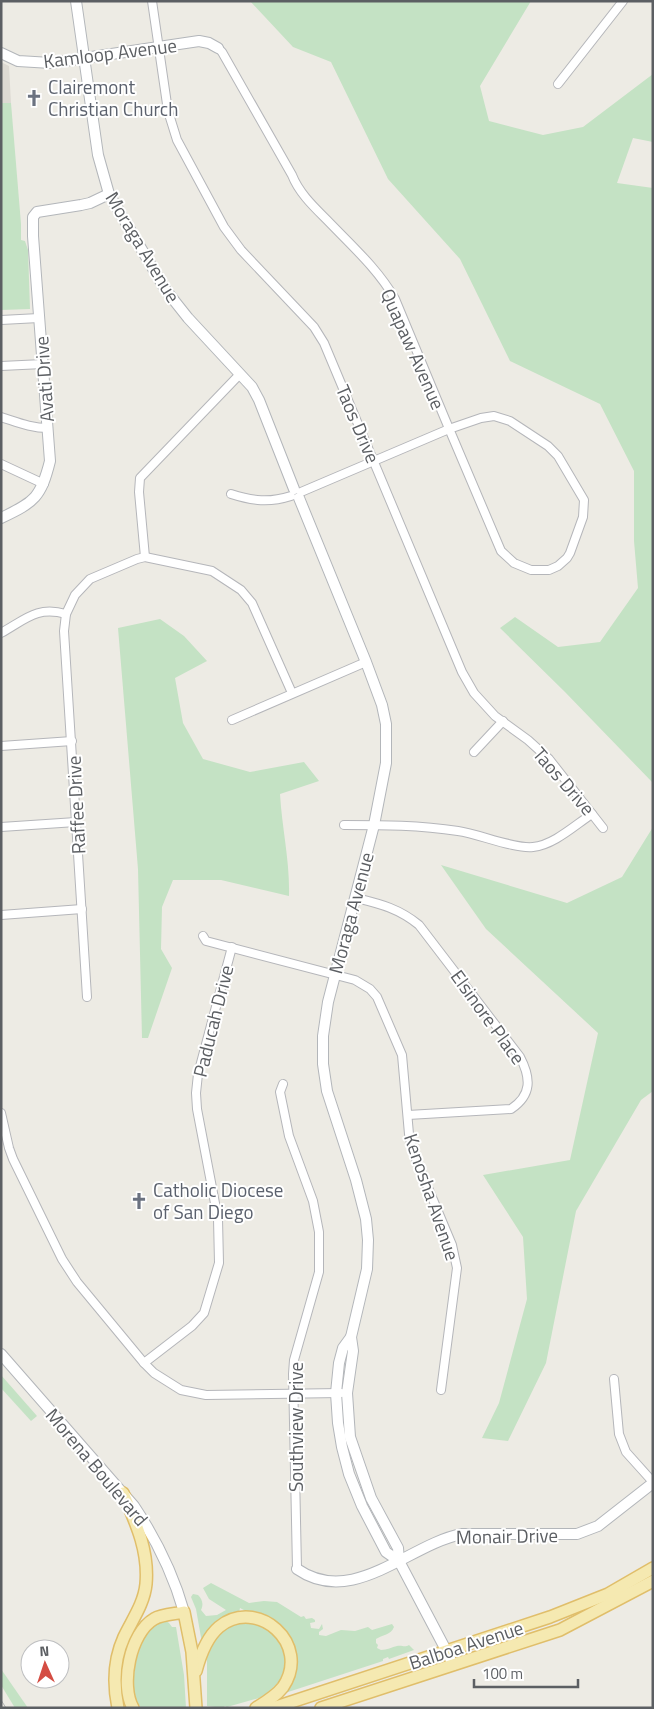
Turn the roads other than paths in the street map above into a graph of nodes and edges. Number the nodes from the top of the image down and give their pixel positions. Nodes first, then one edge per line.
1 (76, 1) edge
2 (152, 1) edge
3 (623, 1) edge
4 (158, 48) junction
5 (218, 48) joint
6 (1, 53) edge
7 (83, 59) junction
8 (558, 84) dead end
9 (109, 194) junction
10 (40, 318) junction
11 (1, 320) edge
12 (43, 364) junction
13 (1, 366) edge
14 (240, 374) junction
15 (1, 417) edge
16 (48, 428) junction
17 (449, 429) junction
18 (373, 461) junction
19 (1, 464) edge
20 (44, 484) junction
21 (231, 494) dead end
22 (296, 494) junction
23 (1, 518) edge
24 (145, 556) junction
25 (66, 614) junction
26 (1, 633) edge
27 (366, 662) junction
28 (292, 693) junction
29 (232, 720) dead end
30 (503, 722) junction
31 (72, 741) junction
32 (1, 746) edge
33 (474, 752) dead end
34 (592, 814) junction
35 (76, 822) junction
36 (344, 825) dead end
37 (374, 825) junction
38 (1, 827) edge
39 (603, 828) dead end
40 (356, 898) junction
41 (82, 909) junction
42 (1, 915) edge
43 (203, 936) dead end
44 (232, 947) junction
45 (335, 974) junction
46 (87, 998) dead end
47 (283, 1084) dead end
48 (1, 1113) edge
49 (408, 1115) junction
50 (1, 1354) edge
51 (144, 1363) junction
52 (614, 1379) dead end
53 (442, 1390) dead end
54 (294, 1393) junction
55 (341, 1393) junction
56 (653, 1482) edge
57 (123, 1493) junction
58 (398, 1561) junction
59 (653, 1568) edge
60 (297, 1569) joint
61 (653, 1582) edge
62 (184, 1612) junction
63 (447, 1652) junction
64 (453, 1665) junction
65 (194, 1675) junction
66 (196, 1707) edge
67 (118, 1708) edge
68 (133, 1708) edge
69 (256, 1708) edge
70 (273, 1708) edge
71 (321, 1708) edge

1 - 7 main road, Moraga Avenue
2 - 4 street, Taos Drive
3 - 8 street
4 - 5 main road, Kamloop Avenue
4 - 7 main road, Kamloop Avenue
4 - 18 street, Taos Drive
5 - 17 street, Quapaw Avenue
6 - 7 main road, Kamloop Avenue
7 - 9 main road, Moraga Avenue
9 - 10 main road, Avati Drive
9 - 14 main road, Moraga Avenue
10 - 11 street
10 - 12 main road, Avati Drive
12 - 13 street
12 - 16 main road, Avati Drive
14 - 22 main road, Moraga Avenue
14 - 24 street
15 - 16 street
16 - 20 main road, Avati Drive
17 - 17 street, Quapaw Avenue
17 - 18 street
18 - 22 street
18 - 30 street, Taos Drive
19 - 20 street
20 - 23 main road, Avati Drive
21 - 22 street
22 - 27 main road, Moraga Avenue
24 - 25 street
24 - 28 street
25 - 26 street
25 - 31 street, Raffee Drive
27 - 28 street
27 - 37 main road, Moraga Avenue
28 - 29 street
30 - 33 street
30 - 34 street, Taos Drive
31 - 32 street
31 - 35 street, Raffee Drive
34 - 37 street
34 - 39 street, Taos Drive
35 - 38 street
35 - 41 street, Raffee Drive
36 - 37 street
37 - 40 main road, Moraga Avenue
40 - 45 main road, Moraga Avenue
40 - 49 street, Elsinore Place
41 - 42 street
41 - 46 street, Raffee Drive
43 - 44 street, Kenosha Avenue
44 - 45 street, Kenosha Avenue
44 - 51 street, Paducah Drive
45 - 49 street, Kenosha Avenue
45 - 55 main road, Moraga Avenue
47 - 54 street, Southview Drive
48 - 51 street
49 - 53 street, Kenosha Avenue
50 - 57 main road, Morena Boulevard
51 - 54 street
52 - 56 street
54 - 55 street
54 - 60 street, Southview Drive
55 - 58 main road, Moraga Avenue
56 - 58 main road, Monair Drive
57 - 62 main road, Morena Boulevard
57 - 67 main road
58 - 60 main road, Monair Drive
58 - 63 main road, Moraga Avenue
59 - 63 main road, Balboa Avenue
61 - 64 main road, Balboa Avenue
62 - 65 main road, Morena Boulevard
62 - 68 main road
63 - 64 main road, Moraga Avenue
63 - 70 main road, Balboa Avenue
64 - 71 main road, Balboa Avenue
65 - 66 main road, Morena Boulevard
65 - 69 main road

